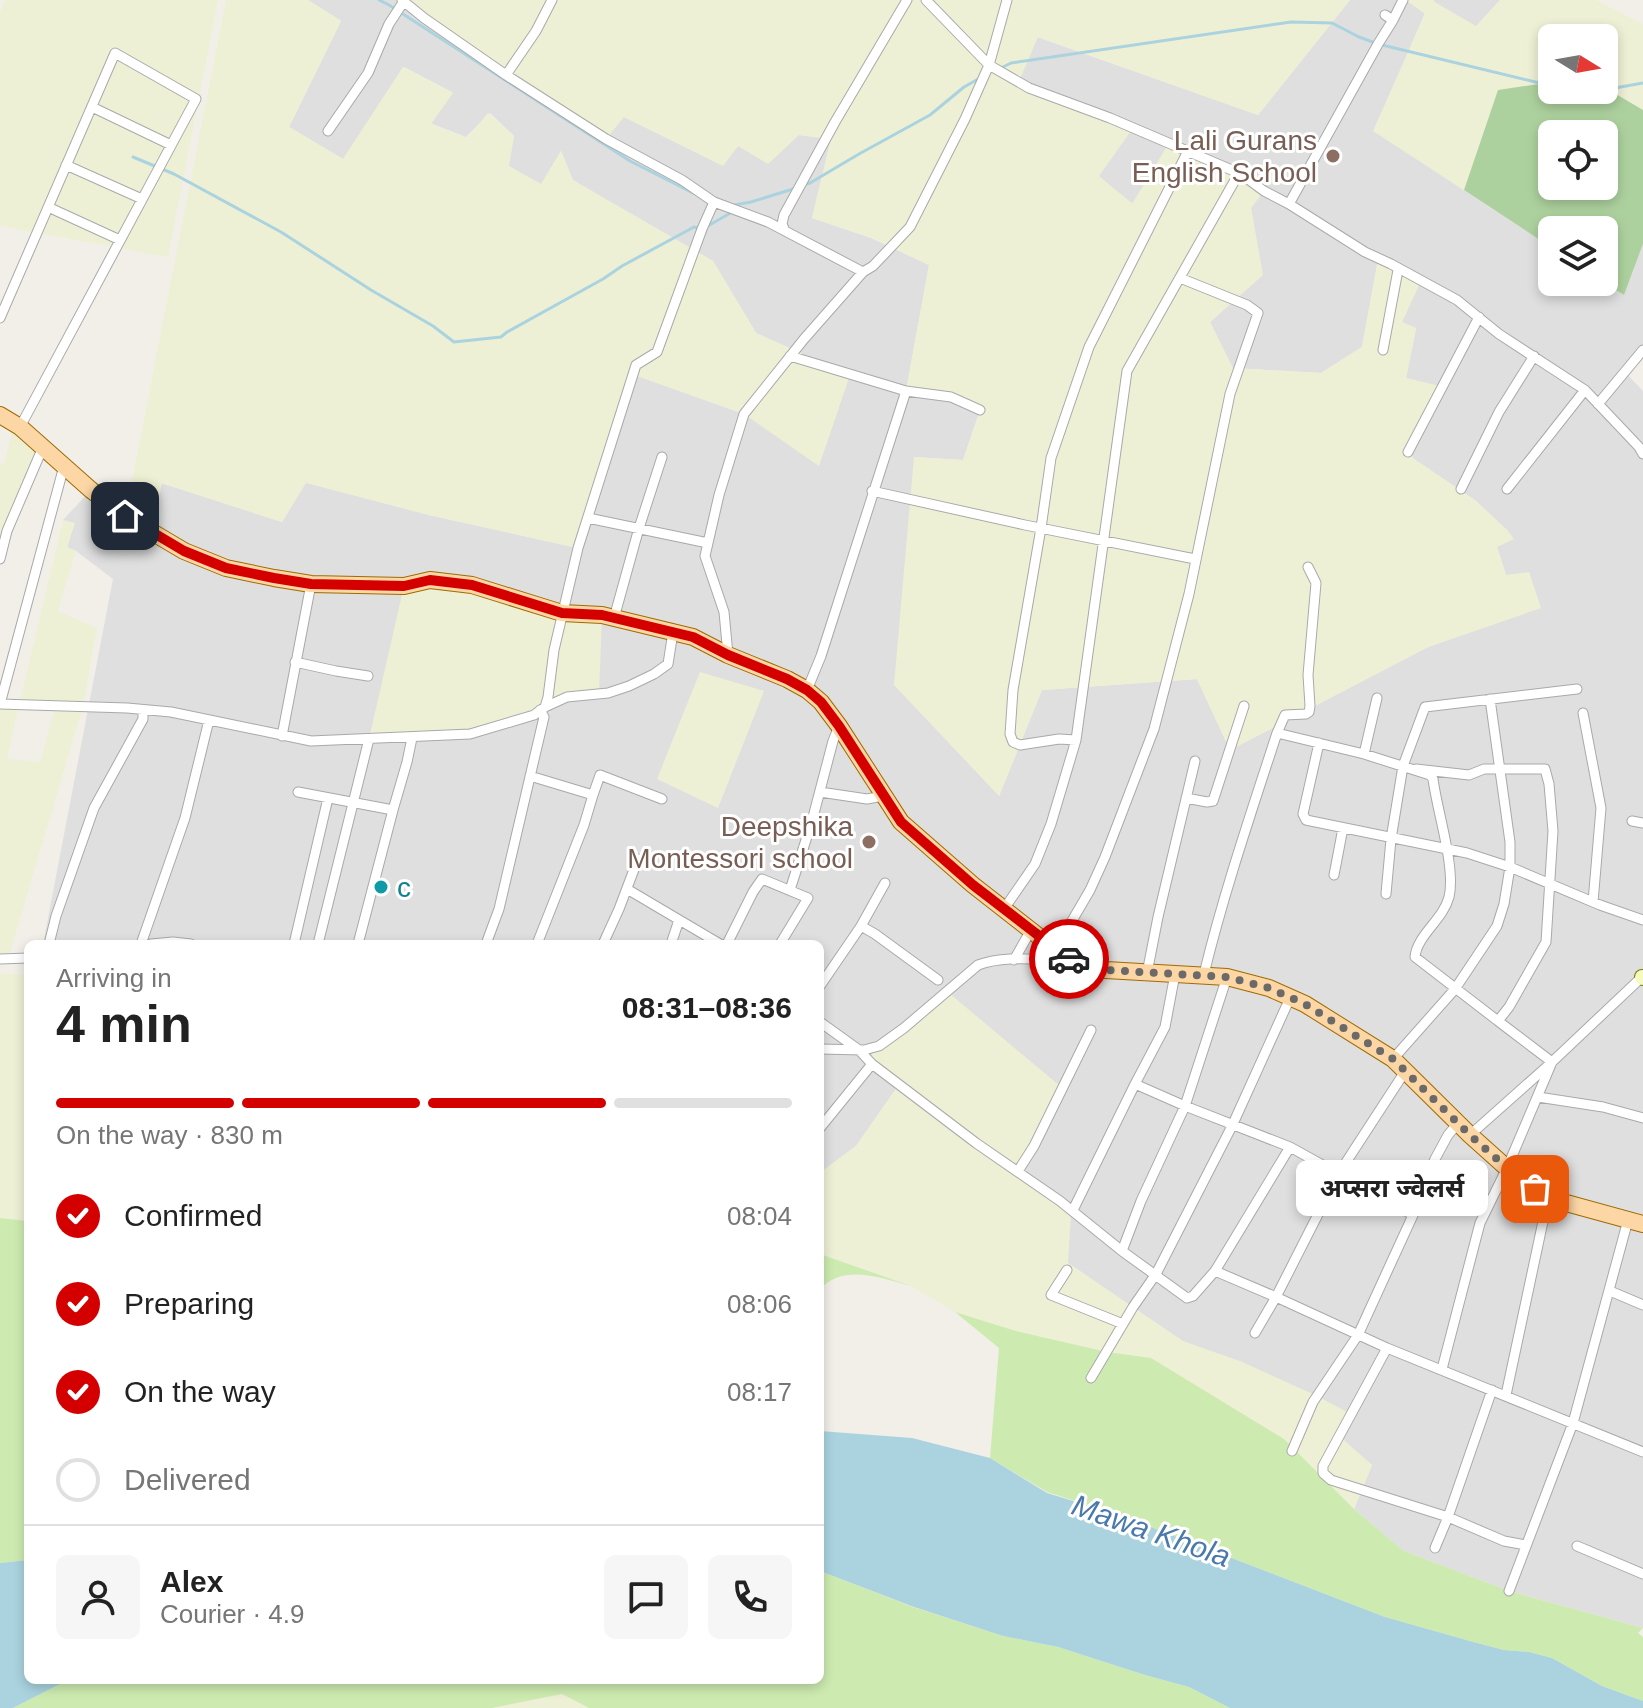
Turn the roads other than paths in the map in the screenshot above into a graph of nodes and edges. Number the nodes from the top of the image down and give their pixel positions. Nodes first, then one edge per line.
1 (552, 0) edge
2 (907, 0) edge
3 (926, 0) edge
4 (1007, 0) edge
5 (1403, 0) edge
6 (403, 1) edge
7 (989, 65) junction
8 (506, 75) junction
9 (92, 107) junction
10 (328, 131) dead end
11 (171, 145) junction
12 (1188, 151) junction
13 (66, 165) junction
14 (1239, 173) junction
15 (142, 199) junction
16 (714, 202) junction
17 (1289, 204) junction
18 (48, 207) junction
19 (783, 217) junction
20 (771, 223) junction
21 (786, 231) junction
22 (120, 240) junction
23 (1398, 270) junction
24 (863, 272) junction
25 (1180, 278) junction
26 (1479, 317) junction
27 (0, 318) edge
28 (1383, 350) dead end
29 (1643, 350) edge
30 (790, 356) junction
31 (1534, 356) junction
32 (1585, 390) junction
33 (906, 391) junction
34 (1598, 404) junction
35 (980, 410) dead end
36 (0, 415) edge
37 (20, 427) junction
38 (43, 447) junction
39 (1408, 452) dead end
40 (1643, 454) edge
41 (662, 457) dead end
42 (64, 466) junction
43 (1461, 489) dead end
44 (1507, 489) dead end
45 (872, 491) junction
46 (588, 518) junction
47 (639, 528) junction
48 (1041, 528) junction
49 (1103, 541) junction
50 (708, 543) junction
51 (0, 559) edge
52 (1195, 559) junction
53 (1308, 567) dead end
54 (311, 584) junction
55 (562, 613) junction
56 (614, 618) junction
57 (673, 632) junction
58 (728, 655) junction
59 (295, 662) junction
60 (368, 676) dead end
61 (1577, 689) dead end
62 (807, 690) junction
63 (1377, 698) dead end
64 (1490, 699) junction
65 (0, 704) edge
66 (1244, 706) dead end
67 (542, 709) junction
68 (143, 710) junction
69 (1583, 713) dead end
70 (209, 720) junction
71 (839, 726) junction
72 (1277, 733) junction
73 (282, 736) junction
74 (412, 738) junction
75 (369, 739) junction
76 (1076, 740) junction
77 (1319, 743) junction
78 (1364, 754) junction
79 (1195, 761) dead end
80 (1403, 766) junction
81 (1500, 768) junction
82 (1416, 769) junction
83 (530, 776) junction
84 (298, 792) dead end
85 (820, 792) junction
86 (593, 795) junction
87 (883, 796) junction
88 (328, 798) junction
89 (1186, 798) junction
90 (662, 799) dead end
91 (353, 803) junction
92 (393, 810) junction
93 (1632, 821) dead end
94 (1643, 823) edge
95 (1343, 828) junction
96 (1391, 839) junction
97 (1446, 848) junction
98 (638, 859) dead end
99 (1510, 867) junction
100 (1334, 875) dead end
101 (885, 883) dead end
102 (1550, 884) junction
103 (627, 889) junction
104 (790, 890) junction
105 (1386, 894) dead end
106 (1593, 902) junction
107 (1004, 909) junction
108 (679, 920) junction
109 (1643, 920) edge
110 (861, 926) junction
111 (1031, 930) junction
112 (50, 940) edge
113 (142, 940) edge
114 (295, 940) edge
115 (319, 940) edge
116 (359, 940) edge
117 (487, 940) edge
118 (539, 940) edge
119 (605, 940) edge
120 (672, 940) edge
121 (713, 940) edge
122 (729, 940) edge
123 (782, 940) edge
124 (1052, 947) junction
125 (24, 958) edge
126 (0, 959) edge
127 (1014, 960) junction
128 (1069, 960) junction
129 (1147, 973) junction
130 (1175, 974) junction
131 (1204, 974) junction
132 (1227, 977) junction
133 (1643, 977) edge
134 (824, 980) edge
135 (938, 980) dead end
136 (1455, 989) junction
137 (1290, 998) junction
138 (1498, 1021) junction
139 (824, 1025) edge
140 (1091, 1030) dead end
141 (824, 1049) edge
142 (859, 1050) junction
143 (1552, 1062) junction
144 (872, 1064) junction
145 (1399, 1064) junction
146 (1135, 1084) junction
147 (1538, 1097) junction
148 (1185, 1106) junction
149 (1643, 1118) edge
150 (824, 1123) edge
151 (1232, 1126) junction
152 (1465, 1128) junction
153 (1290, 1147) junction
154 (1507, 1168) junction
155 (1018, 1171) junction
156 (1339, 1173) junction
157 (1548, 1198) junction
158 (1073, 1210) junction
159 (1413, 1215) junction
160 (1635, 1222) edge
161 (1122, 1251) junction
162 (1067, 1270) dead end
163 (1215, 1271) junction
164 (1156, 1274) junction
165 (1610, 1291) junction
166 (1276, 1297) junction
167 (1643, 1305) edge
168 (1123, 1324) junction
169 (1255, 1333) dead end
170 (1358, 1335) junction
171 (1387, 1348) junction
172 (1442, 1369) junction
173 (1091, 1378) dead end
174 (1492, 1390) junction
175 (1506, 1395) junction
176 (1573, 1423) junction
177 (1292, 1451) dead end
178 (1643, 1452) edge
179 (1448, 1517) junction
180 (1526, 1545) junction
181 (1577, 1546) dead end
182 (1435, 1548) dead end
183 (1643, 1574) edge
184 (1509, 1591) dead end

1 - 8 street
2 - 19 street
3 - 7 street
4 - 7 street
5 - 17 street
6 - 8 street
6 - 10 street
7 - 12 street
7 - 24 street
8 - 16 street
9 - 11 street
9 - 11 street
9 - 13 street
11 - 15 street
12 - 14 street
12 - 48 street
13 - 15 street
13 - 18 street
14 - 17 street
14 - 25 street
15 - 22 street
16 - 20 street
16 - 46 street
17 - 23 street
18 - 22 street
18 - 27 street
19 - 20 street
19 - 21 street
20 - 21 street
21 - 24 street
22 - 37 street
23 - 26 street
23 - 28 street
24 - 30 street
25 - 49 street
25 - 52 street
26 - 31 street
26 - 39 street
29 - 34 street
30 - 33 street
30 - 50 street
31 - 32 street
31 - 43 street
32 - 34 street
32 - 44 street
33 - 35 street
33 - 45 street
34 - 40 street
36 - 37 main road
37 - 38 main road
38 - 42 main road
38 - 51 street
41 - 47 street
42 - 54 main road
42 - 65 street
45 - 48 street
45 - 62 street
46 - 47 street
46 - 55 street
47 - 50 street
47 - 56 street
48 - 49 street
48 - 76 street
49 - 52 street
49 - 76 street
50 - 58 street
52 - 124 street
53 - 72 street
54 - 55 main road
54 - 59 street
55 - 56 main road
55 - 67 street
56 - 57 main road
57 - 58 main road
57 - 67 street
58 - 62 main road
59 - 60 street
59 - 73 street
61 - 64 street
62 - 71 main road
63 - 78 street
64 - 80 street
64 - 81 street
65 - 68 street
66 - 89 street
67 - 74 street
67 - 83 street
68 - 70 street
68 - 112 street
69 - 106 street
70 - 73 street
70 - 113 street
71 - 85 street
71 - 87 main road
72 - 77 street
72 - 131 street
73 - 75 street
74 - 75 street
74 - 92 street
75 - 91 street
76 - 107 street
77 - 78 street
77 - 95 street
78 - 80 street
79 - 89 street
80 - 82 street
80 - 96 street
81 - 82 street
81 - 99 street
81 - 102 street
82 - 97 street
83 - 86 street
83 - 117 street
84 - 88 street
85 - 87 street
85 - 104 street
86 - 90 street
86 - 118 street
87 - 107 main road
88 - 91 street
88 - 114 street
89 - 129 street
91 - 92 street
91 - 115 street
92 - 116 street
93 - 94 street
95 - 96 street
95 - 100 street
96 - 97 street
96 - 105 street
97 - 99 street
97 - 136 street
98 - 103 street
99 - 102 street
99 - 136 street
101 - 110 street
102 - 106 street
102 - 138 street
103 - 108 street
103 - 119 street
104 - 122 street
104 - 123 street
106 - 109 street
107 - 111 main road
108 - 120 street
108 - 121 street
110 - 134 street
110 - 135 street
111 - 124 main road
111 - 127 street
124 - 128 main road
125 - 126 street
127 - 128 street
127 - 142 street
128 - 129 main road
129 - 130 main road
130 - 131 main road
130 - 146 street
131 - 132 main road
132 - 137 main road
132 - 148 street
133 - 143 street
136 - 138 street
136 - 145 street
137 - 145 main road
137 - 151 street
138 - 143 street
139 - 142 street
140 - 155 street
141 - 142 street
142 - 144 street
143 - 147 street
143 - 152 street
144 - 150 street
144 - 155 street
145 - 152 main road
145 - 156 street
146 - 148 street
146 - 158 street
147 - 149 street
147 - 154 street
148 - 151 street
148 - 161 street
151 - 153 street
151 - 164 street
152 - 154 main road
152 - 159 street
153 - 156 street
153 - 163 street
154 - 157 main road
154 - 172 street
155 - 158 street
156 - 159 street
156 - 166 street
157 - 160 main road
157 - 175 street
158 - 161 street
159 - 170 street
160 - 165 street
161 - 164 street
162 - 168 street
163 - 164 street
163 - 166 street
164 - 168 street
165 - 167 street
165 - 176 street
166 - 169 street
166 - 170 street
168 - 173 street
170 - 171 street
170 - 177 street
171 - 172 street
171 - 179 street
172 - 174 street
174 - 175 street
174 - 179 street
175 - 176 street
176 - 178 street
176 - 180 street
179 - 180 street
179 - 182 street
180 - 184 street
181 - 183 street

